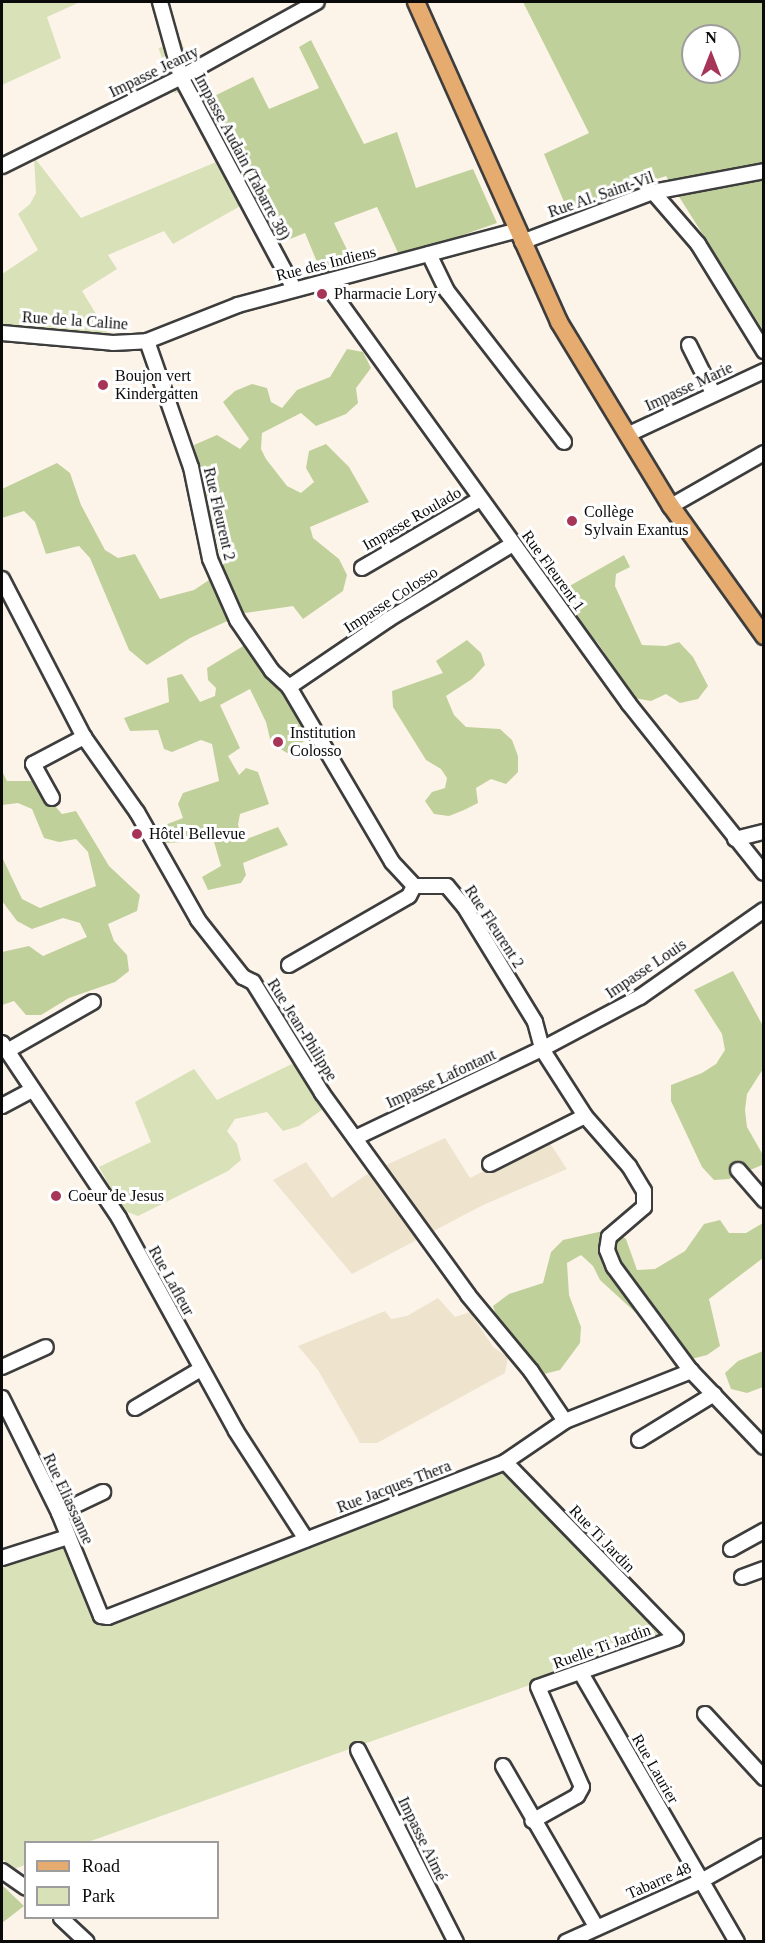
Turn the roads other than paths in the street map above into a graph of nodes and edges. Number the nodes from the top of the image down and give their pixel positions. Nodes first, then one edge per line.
1 (160, 2) edge
2 (317, 2) edge
3 (416, 2) edge
4 (182, 77) junction
5 (2, 166) edge
6 (764, 171) edge
7 (653, 192) junction
8 (519, 236) junction
9 (429, 254) junction
10 (326, 282) junction
11 (294, 289) junction
12 (2, 333) edge
13 (147, 341) junction
14 (689, 345) dead end
15 (764, 351) edge
16 (764, 371) edge
17 (713, 393) junction
18 (629, 434) junction
19 (564, 442) dead end
20 (764, 453) edge
21 (480, 499) junction
22 (671, 506) junction
23 (513, 544) junction
24 (362, 568) dead end
25 (2, 579) edge
26 (764, 636) edge
27 (289, 687) junction
28 (84, 737) junction
29 (52, 798) dead end
30 (764, 832) edge
31 (735, 839) junction
32 (764, 873) edge
33 (414, 886) junction
34 (764, 910) edge
35 (289, 965) dead end
36 (93, 1002) dead end
37 (4, 1047) edge
38 (542, 1049) junction
39 (32, 1090) junction
40 (2, 1106) edge
41 (585, 1116) junction
42 (355, 1138) junction
43 (490, 1164) dead end
44 (738, 1170) dead end
45 (764, 1200) edge
46 (46, 1347) dead end
47 (2, 1367) edge
48 (201, 1369) junction
49 (692, 1371) junction
50 (714, 1394) junction
51 (2, 1398) edge
52 (135, 1408) dead end
53 (565, 1421) junction
54 (639, 1440) dead end
55 (764, 1447) edge
56 (505, 1462) junction
57 (103, 1492) dead end
58 (59, 1513) junction
59 (764, 1531) edge
60 (68, 1537) junction
61 (306, 1539) junction
62 (731, 1549) dead end
63 (2, 1558) edge
64 (764, 1569) edge
65 (742, 1577) dead end
66 (101, 1616) joint
67 (676, 1638) joint
68 (581, 1673) junction
69 (705, 1714) dead end
70 (358, 1750) dead end
71 (503, 1766) dead end
72 (764, 1778) edge
73 (532, 1821) junction
74 (764, 1846) edge
75 (2, 1871) edge
76 (701, 1881) junction
77 (24, 1887) edge
78 (63, 1919) edge
79 (597, 1928) junction
80 (87, 1941) edge
81 (456, 1941) edge
82 (566, 1941) edge
83 (737, 1941) edge

1 - 4 street, Impasse Audain (Tabarre 38)
2 - 4 street, Impasse Jeanty
3 - 8 main road
4 - 5 street, Impasse Jeanty
4 - 11 street, Impasse Audain (Tabarre 38)
6 - 7 street, Rue Al. Saint-Vil
7 - 8 street, Rue Al. Saint-Vil
7 - 15 street
8 - 9 street, Rue des Indiens
8 - 18 main road
9 - 10 street, Rue des Indiens
9 - 19 street
10 - 11 street, Rue des Indiens
10 - 21 street, Rue Fleurent 1
11 - 13 street, Rue des Indiens
12 - 13 street, Rue de la Caline
13 - 27 street, Rue Fleurent 2
14 - 17 street
16 - 17 street, Impasse Marie
17 - 18 street, Impasse Marie
18 - 22 main road
20 - 22 street
21 - 23 street, Rue Fleurent 1
21 - 24 street, Impasse Roulado
22 - 26 main road
23 - 27 street, Impasse Colosso
23 - 31 street, Rue Fleurent 1
25 - 28 street, Rue Jean-Philippe
27 - 33 street, Rue Fleurent 2
28 - 29 street
28 - 42 street, Rue Jean-Philippe
30 - 31 street
31 - 32 street, Rue Fleurent 1
33 - 35 street
33 - 38 street, Rue Fleurent 2
34 - 38 street, Impasse Louis
36 - 37 street
37 - 39 street, Rue Lafleur
38 - 41 street, Rue Fleurent 2
38 - 42 street, Impasse Lafontant
39 - 40 street
39 - 48 street, Rue Lafleur
41 - 43 street
41 - 49 street, Rue Fleurent 2
42 - 53 street, Rue Jean-Philippe
44 - 45 street
46 - 47 street
48 - 52 street
48 - 61 street, Rue Lafleur
49 - 50 street
49 - 53 street, Rue Jacques Thera
50 - 54 street
50 - 55 street
51 - 58 street, Rue Eliassanne
53 - 56 street, Rue Jacques Thera
56 - 61 street, Rue Jacques Thera
56 - 67 street, Rue Ti Jardin
57 - 58 street
58 - 60 street, Rue Eliassanne
59 - 62 street
60 - 63 street
60 - 66 street, Rue Eliassanne
61 - 66 street, Rue Jacques Thera
64 - 65 street
67 - 68 street, Ruelle Ti Jardin
68 - 73 street, Ruelle Ti Jardin
68 - 76 street, Rue Laurier
69 - 72 street
70 - 81 street, Impasse Aimé
71 - 73 street
73 - 79 street
74 - 76 street, Tabarre 48
75 - 77 street
76 - 79 street, Tabarre 48
76 - 83 street, Rue Laurier
78 - 80 street
79 - 82 street, Tabarre 48

